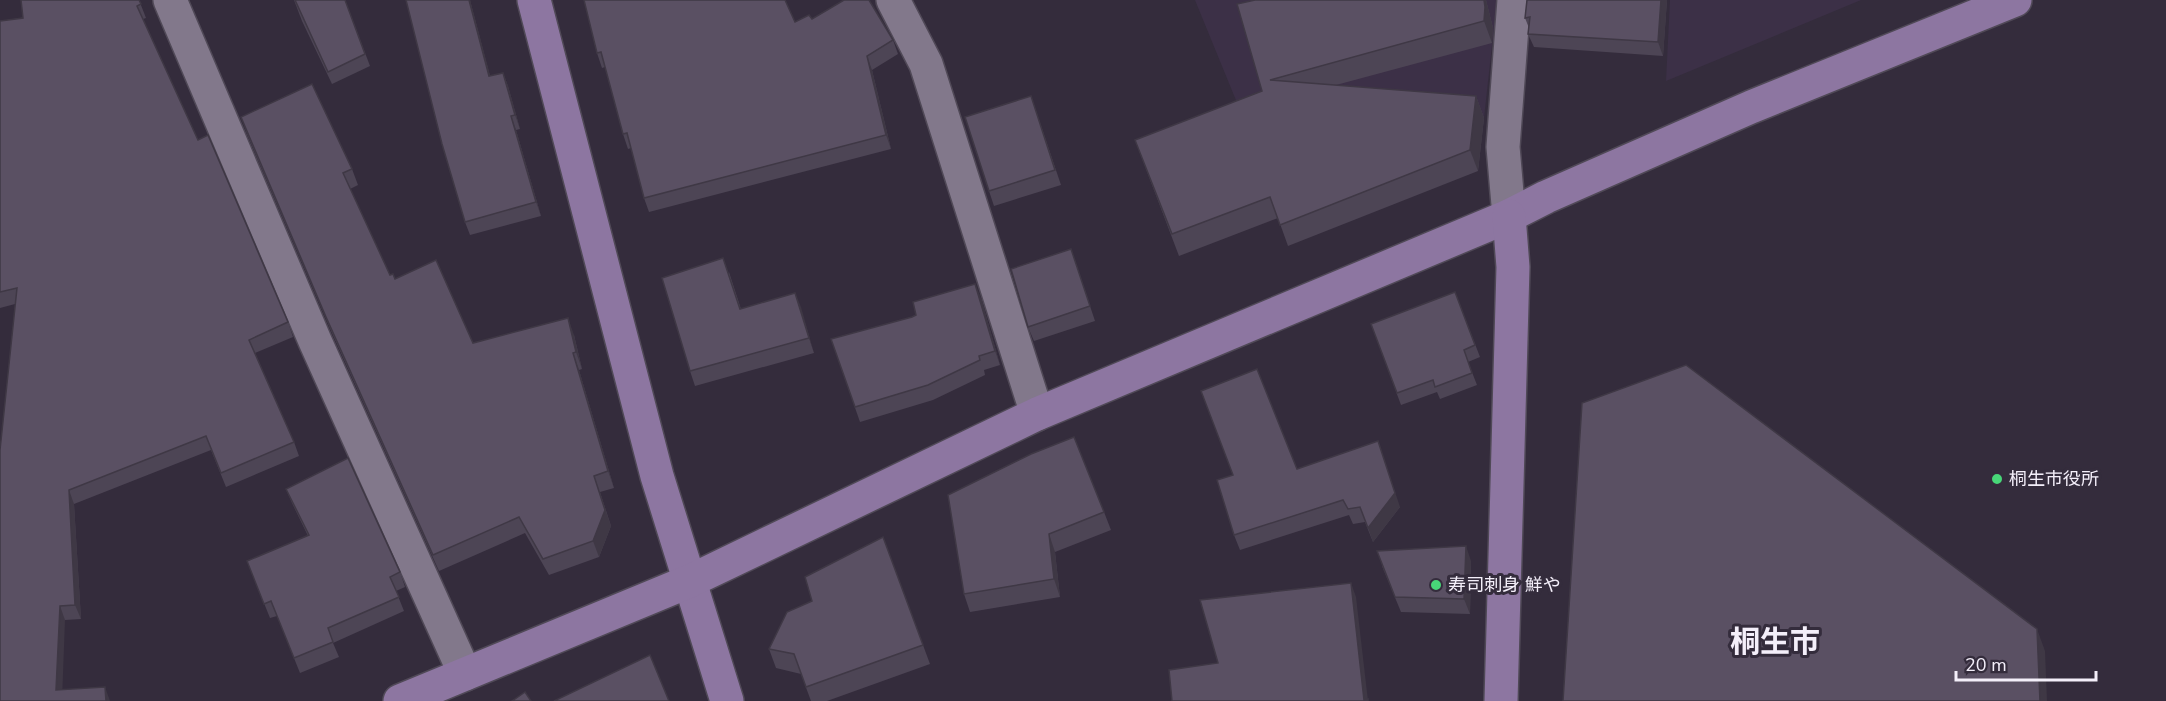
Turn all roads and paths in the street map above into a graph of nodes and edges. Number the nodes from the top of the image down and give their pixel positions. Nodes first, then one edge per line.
1 (170, 0) edge
2 (534, 0) edge
3 (893, 0) edge
4 (1514, 0) edge
5 (2015, 0) edge
6 (1509, 216) junction
7 (1036, 414) junction
8 (690, 581) junction
9 (465, 674) junction
10 (400, 701) edge
11 (727, 701) edge
12 (1501, 701) edge

1 - 9 street
2 - 8 street
3 - 7 street
4 - 6 street
5 - 6 street
6 - 7 street
6 - 12 street
7 - 8 street
8 - 9 street
8 - 11 street
9 - 10 street

